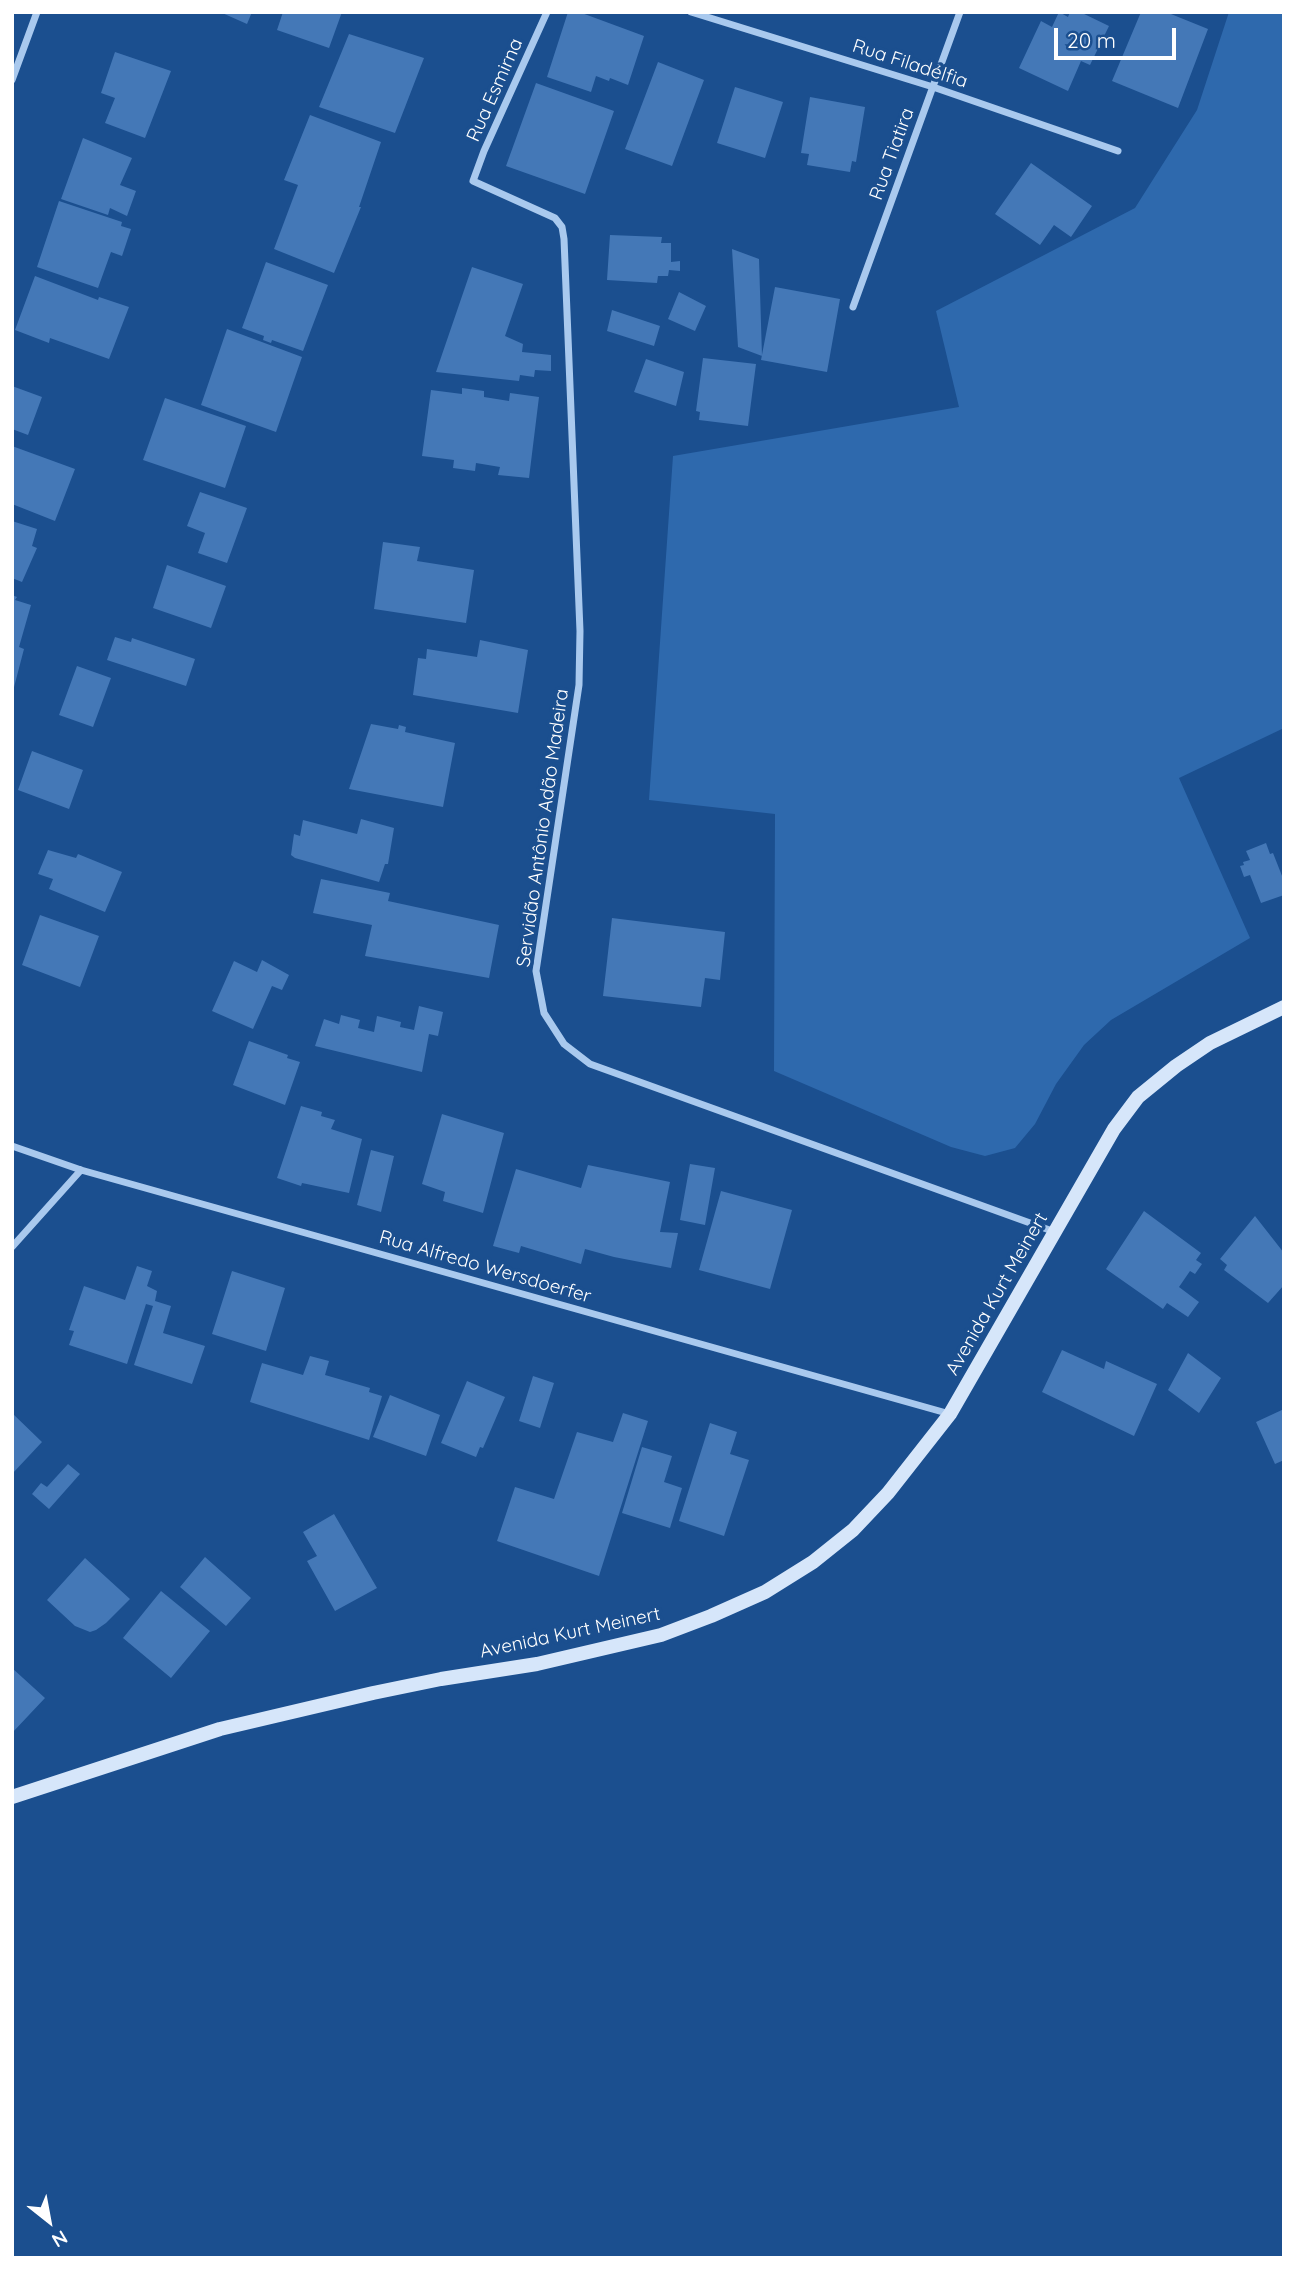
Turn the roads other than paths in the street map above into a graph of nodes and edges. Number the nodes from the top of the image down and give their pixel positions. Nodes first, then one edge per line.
1 (37, 12) edge
2 (547, 12) edge
3 (691, 12) edge
4 (960, 12) edge
5 (12, 80) edge
6 (933, 87) junction
7 (1118, 151) dead end
8 (473, 181) joint
9 (853, 307) dead end
10 (1284, 1007) edge
11 (12, 1146) edge
12 (81, 1170) junction
13 (1055, 1233) junction
14 (12, 1247) edge
15 (950, 1414) junction
16 (12, 1797) edge

1 - 5 street
2 - 8 street, Rua Esmirna
3 - 6 street, Rua Filadélfia
4 - 6 street, Rua Tiatira
6 - 7 street, Rua Filadélfia
6 - 9 street, Rua Tiatira
8 - 13 street, Servidão Antônio Adão Madeira
10 - 13 main road, Avenida Kurt Meinert
11 - 12 street, Rua Alfredo Wersdoerfer
12 - 14 street
12 - 15 street, Rua Alfredo Wersdoerfer
13 - 15 main road, Avenida Kurt Meinert
15 - 16 main road, Avenida Kurt Meinert

